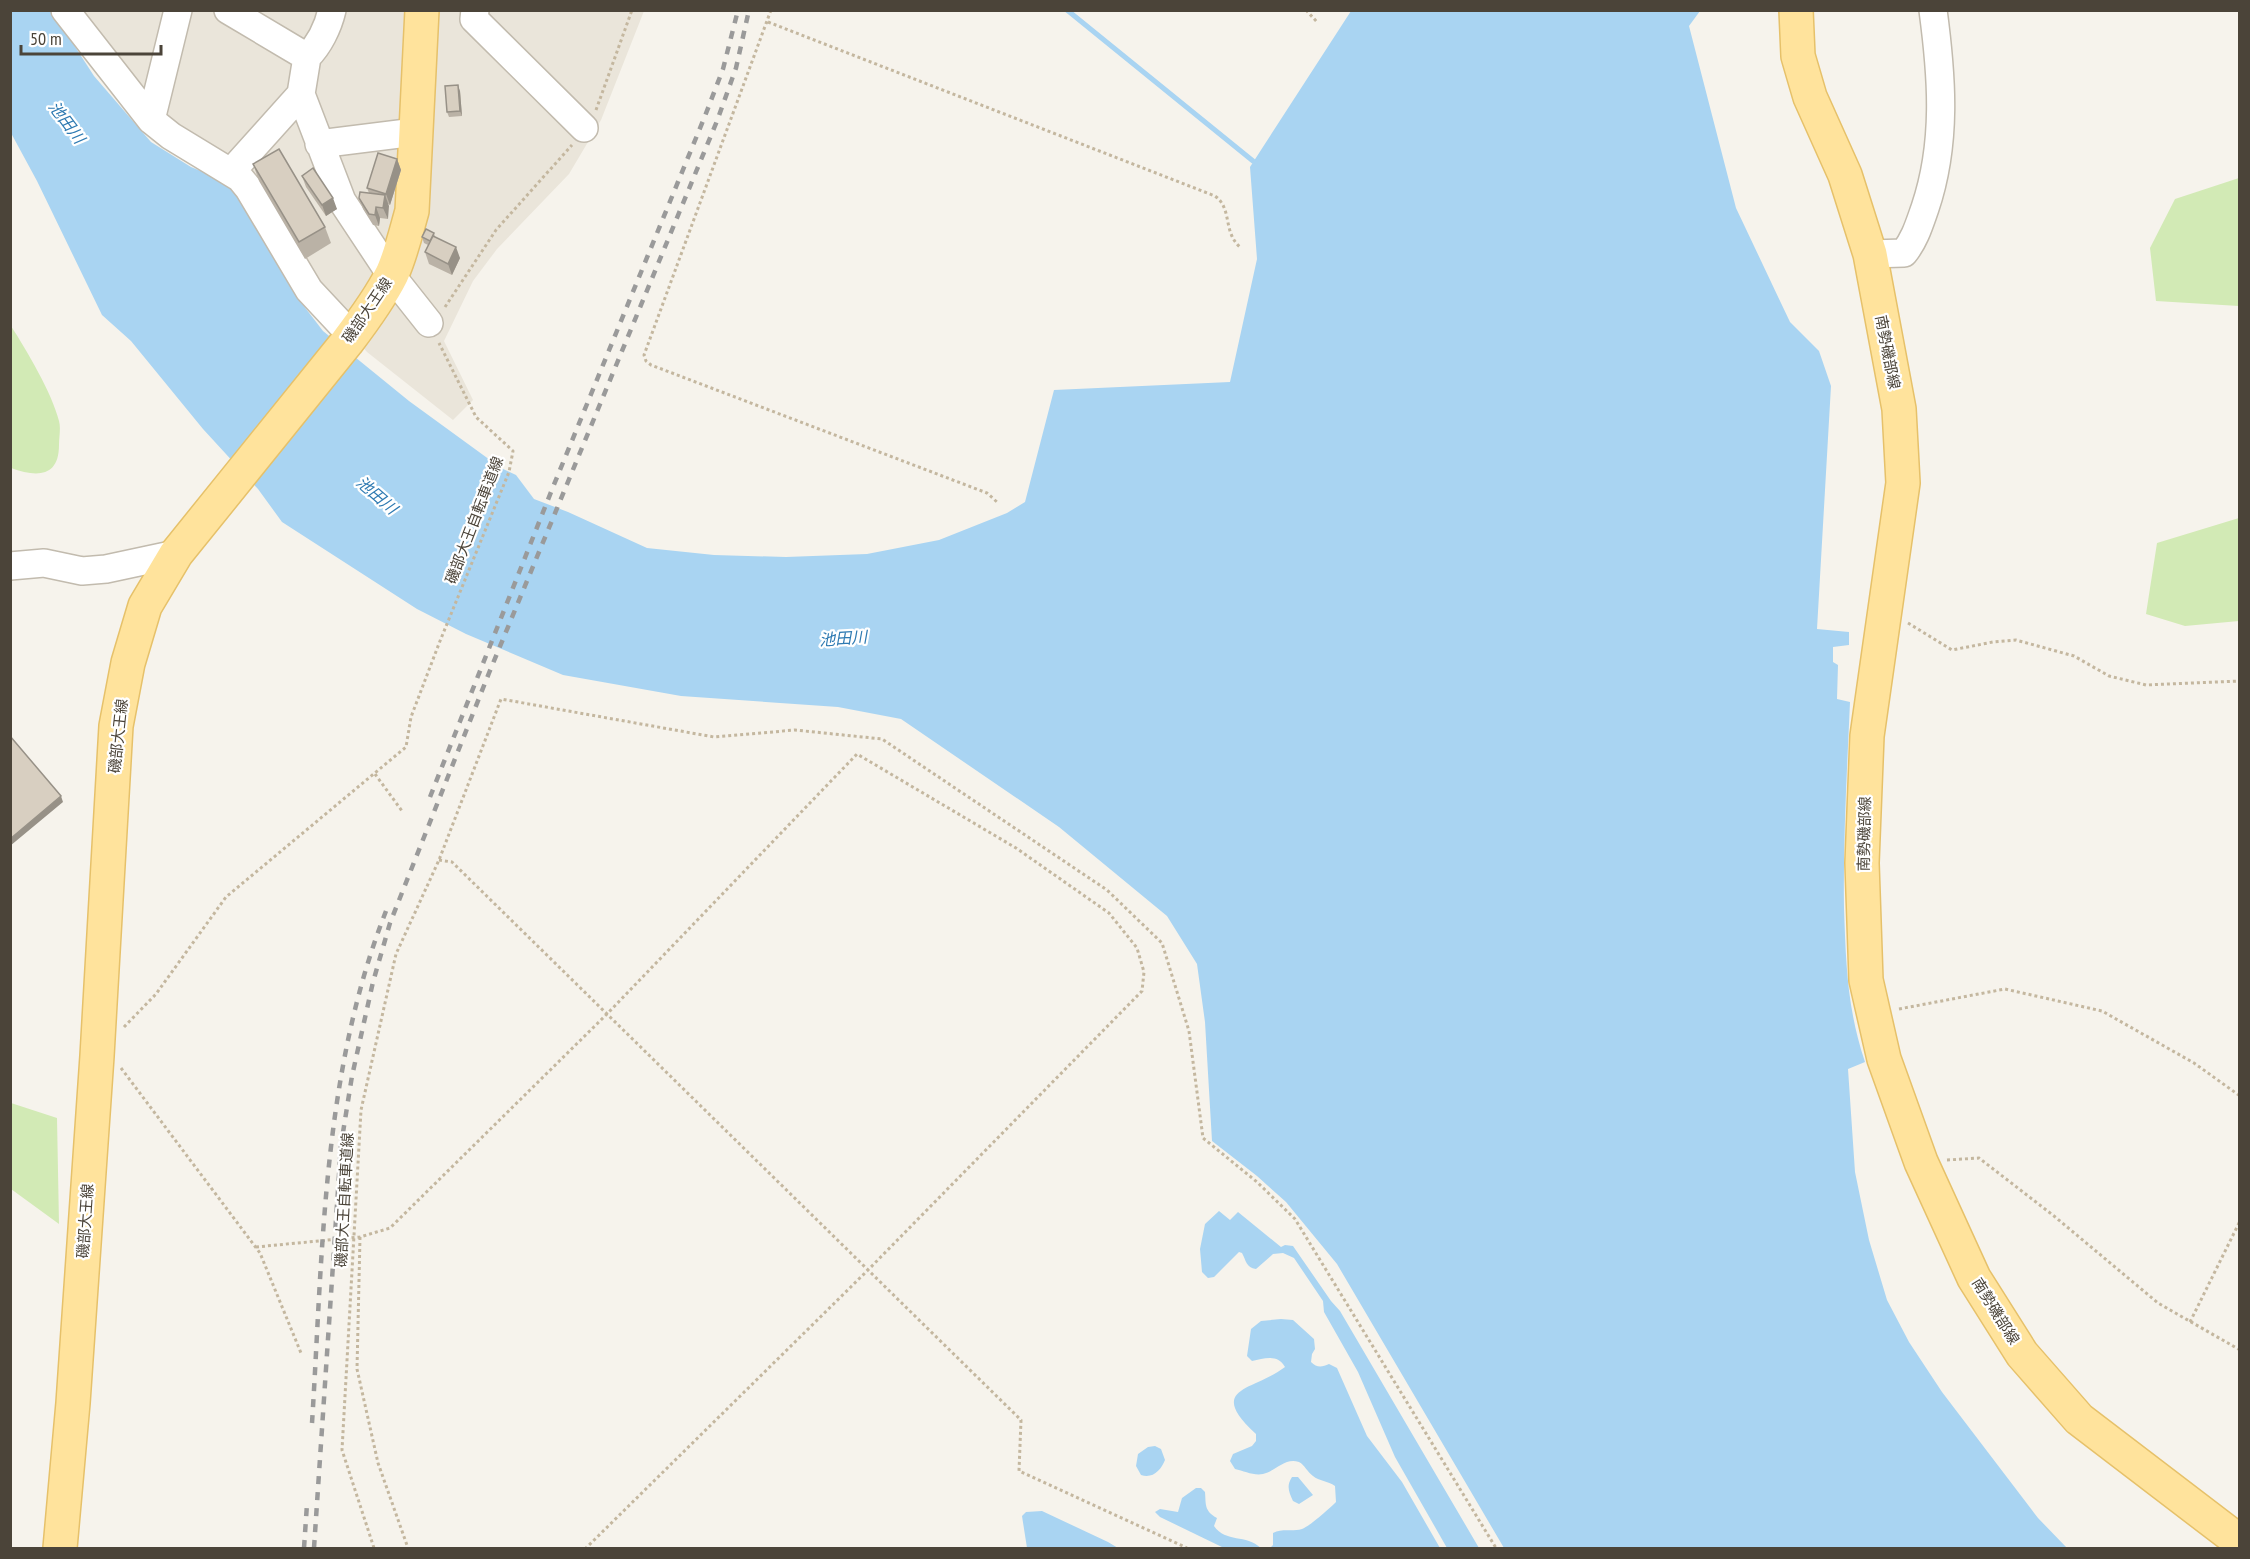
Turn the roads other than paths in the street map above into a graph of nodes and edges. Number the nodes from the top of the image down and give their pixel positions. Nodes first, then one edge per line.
1 (65, 10) edge
2 (178, 10) edge
3 (228, 10) edge
4 (332, 10) edge
5 (422, 10) edge
6 (475, 10) edge
7 (1796, 10) edge
8 (1933, 10) edge
9 (307, 57) junction
10 (301, 94) junction
11 (151, 120) junction
12 (584, 129) road end
13 (416, 132) junction
14 (319, 144) junction
15 (231, 172) junction
16 (1870, 254) junction
17 (391, 275) junction
18 (429, 323) road end
19 (349, 339) junction
20 (176, 554) junction
21 (10, 566) edge
22 (2240, 1542) edge
23 (60, 1548) edge

1 - 11 street
2 - 11 street
3 - 9 street
4 - 9 street
5 - 13 main road, 磯部大王線
6 - 12 street
7 - 16 main road, 南勢磯部線
8 - 16 street
9 - 10 street
10 - 14 street
10 - 15 street
11 - 15 street
13 - 14 street
13 - 17 main road, 磯部大王線
14 - 17 street
15 - 19 street
16 - 22 main road, 南勢磯部線
17 - 18 street
17 - 19 main road, 磯部大王線
19 - 20 main road, 磯部大王線
20 - 21 street
20 - 23 main road, 磯部大王線

